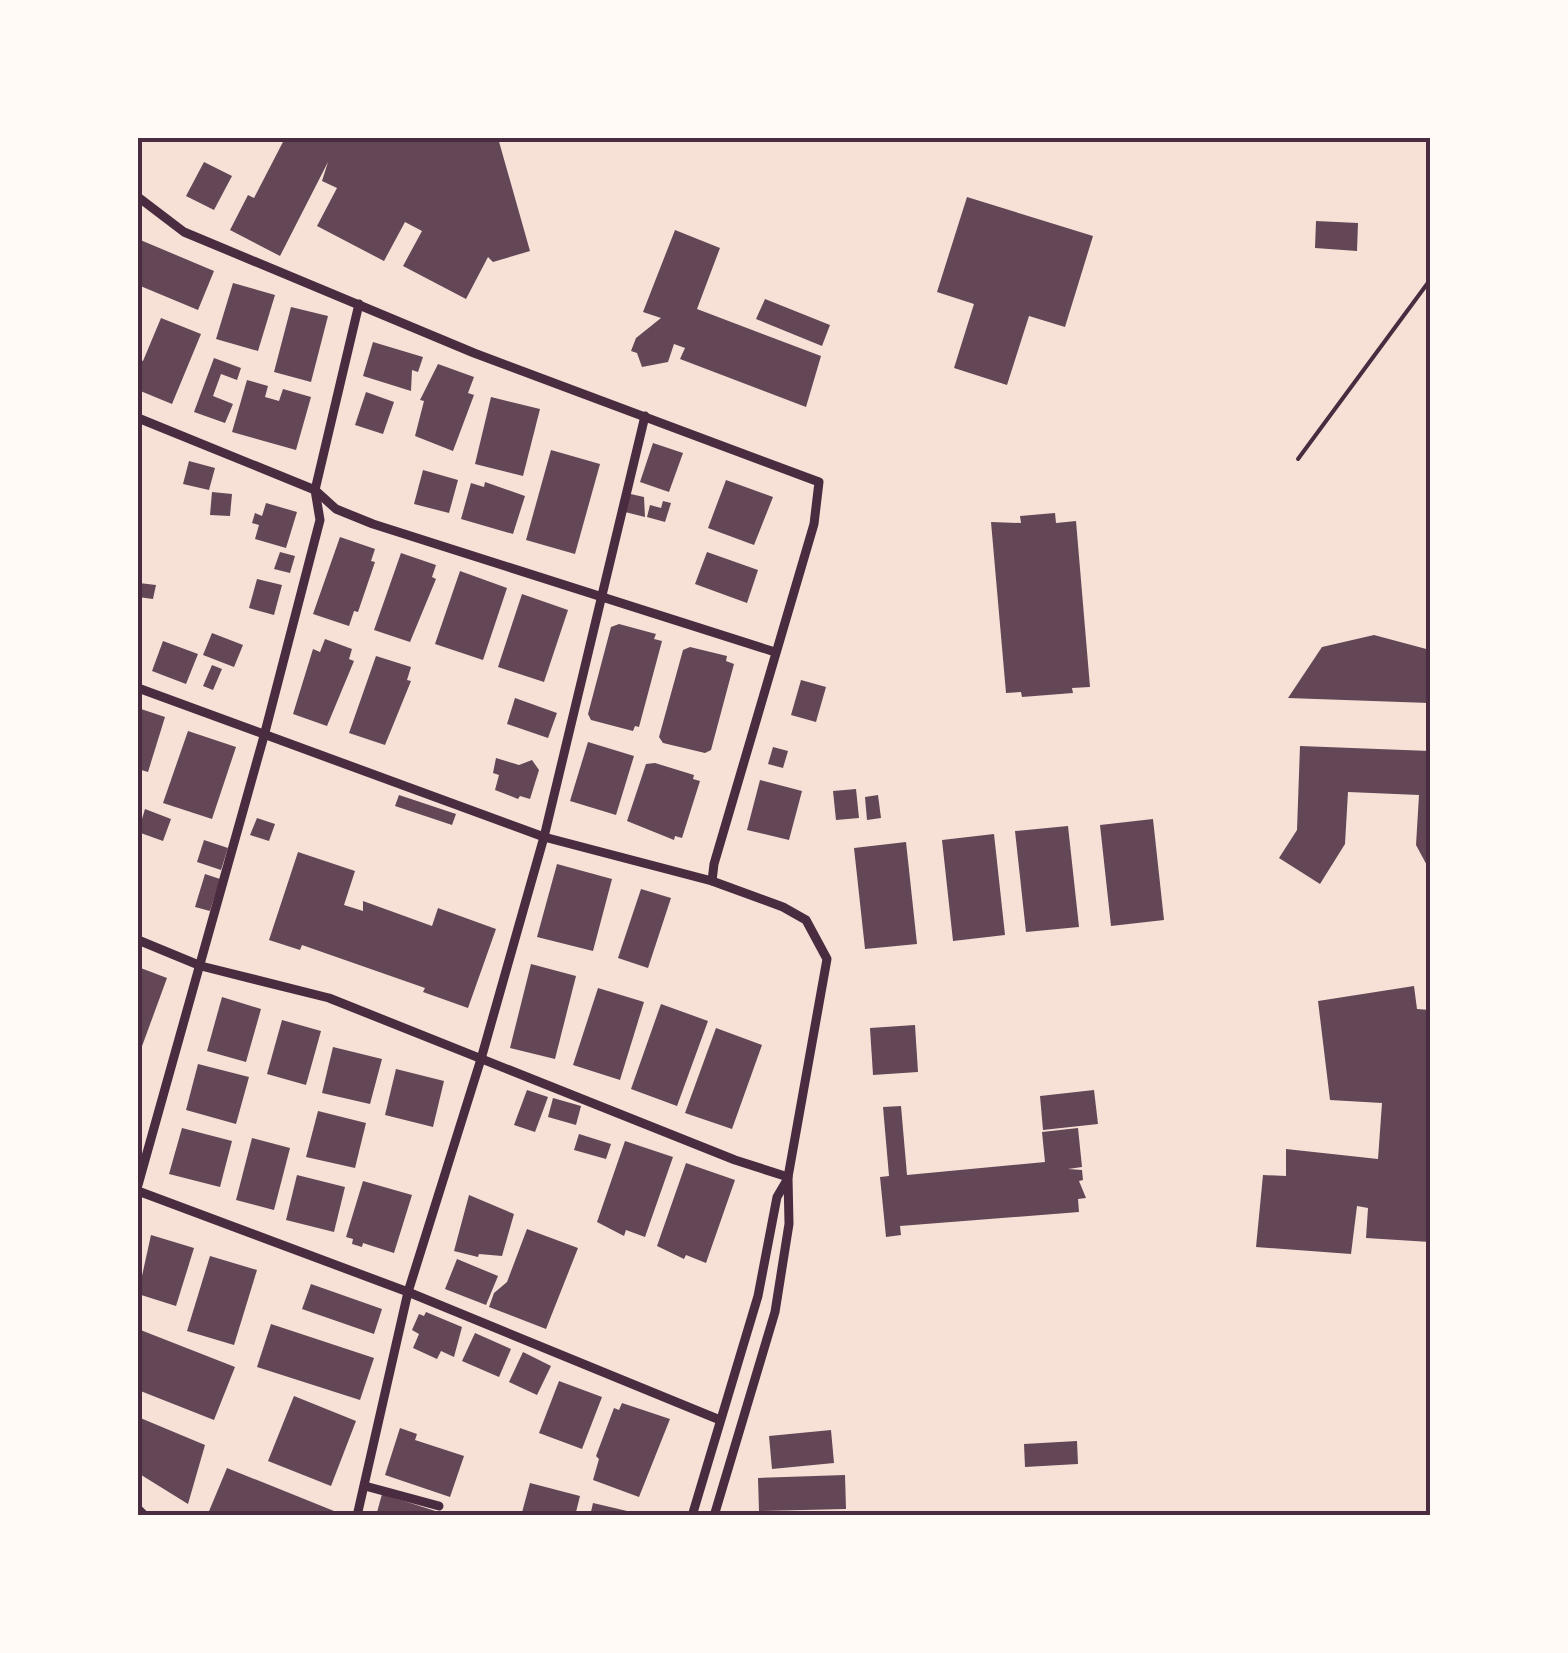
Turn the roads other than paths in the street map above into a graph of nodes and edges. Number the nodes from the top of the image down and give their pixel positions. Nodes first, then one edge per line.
1 (138, 197) edge
2 (359, 304) junction
3 (645, 416) junction
4 (138, 418) edge
5 (315, 490) junction
6 (598, 596) junction
7 (775, 652) junction
8 (138, 688) edge
9 (264, 736) junction
10 (544, 837) junction
11 (712, 881) junction
12 (138, 940) edge
13 (201, 966) junction
14 (481, 1059) junction
15 (788, 1177) junction
16 (138, 1188) edge
17 (408, 1292) junction
18 (720, 1420) junction
19 (365, 1486) junction
20 (439, 1506) dead end
21 (138, 1509) edge
22 (145, 1516) edge
23 (357, 1516) edge
24 (692, 1516) edge
25 (714, 1516) edge

1 - 2 street
2 - 3 street
2 - 5 street
3 - 6 street
3 - 7 street
4 - 5 street
5 - 6 street
5 - 9 street
6 - 7 street
6 - 10 street
7 - 11 street
8 - 9 street
9 - 10 street
9 - 13 street
10 - 11 street
10 - 14 street
11 - 15 street
12 - 13 street
13 - 14 street
13 - 16 street
14 - 15 street
14 - 17 street
15 - 18 street
15 - 25 street
16 - 17 street
17 - 18 street
17 - 19 street
18 - 24 street
19 - 20 street
19 - 23 street
21 - 22 street

